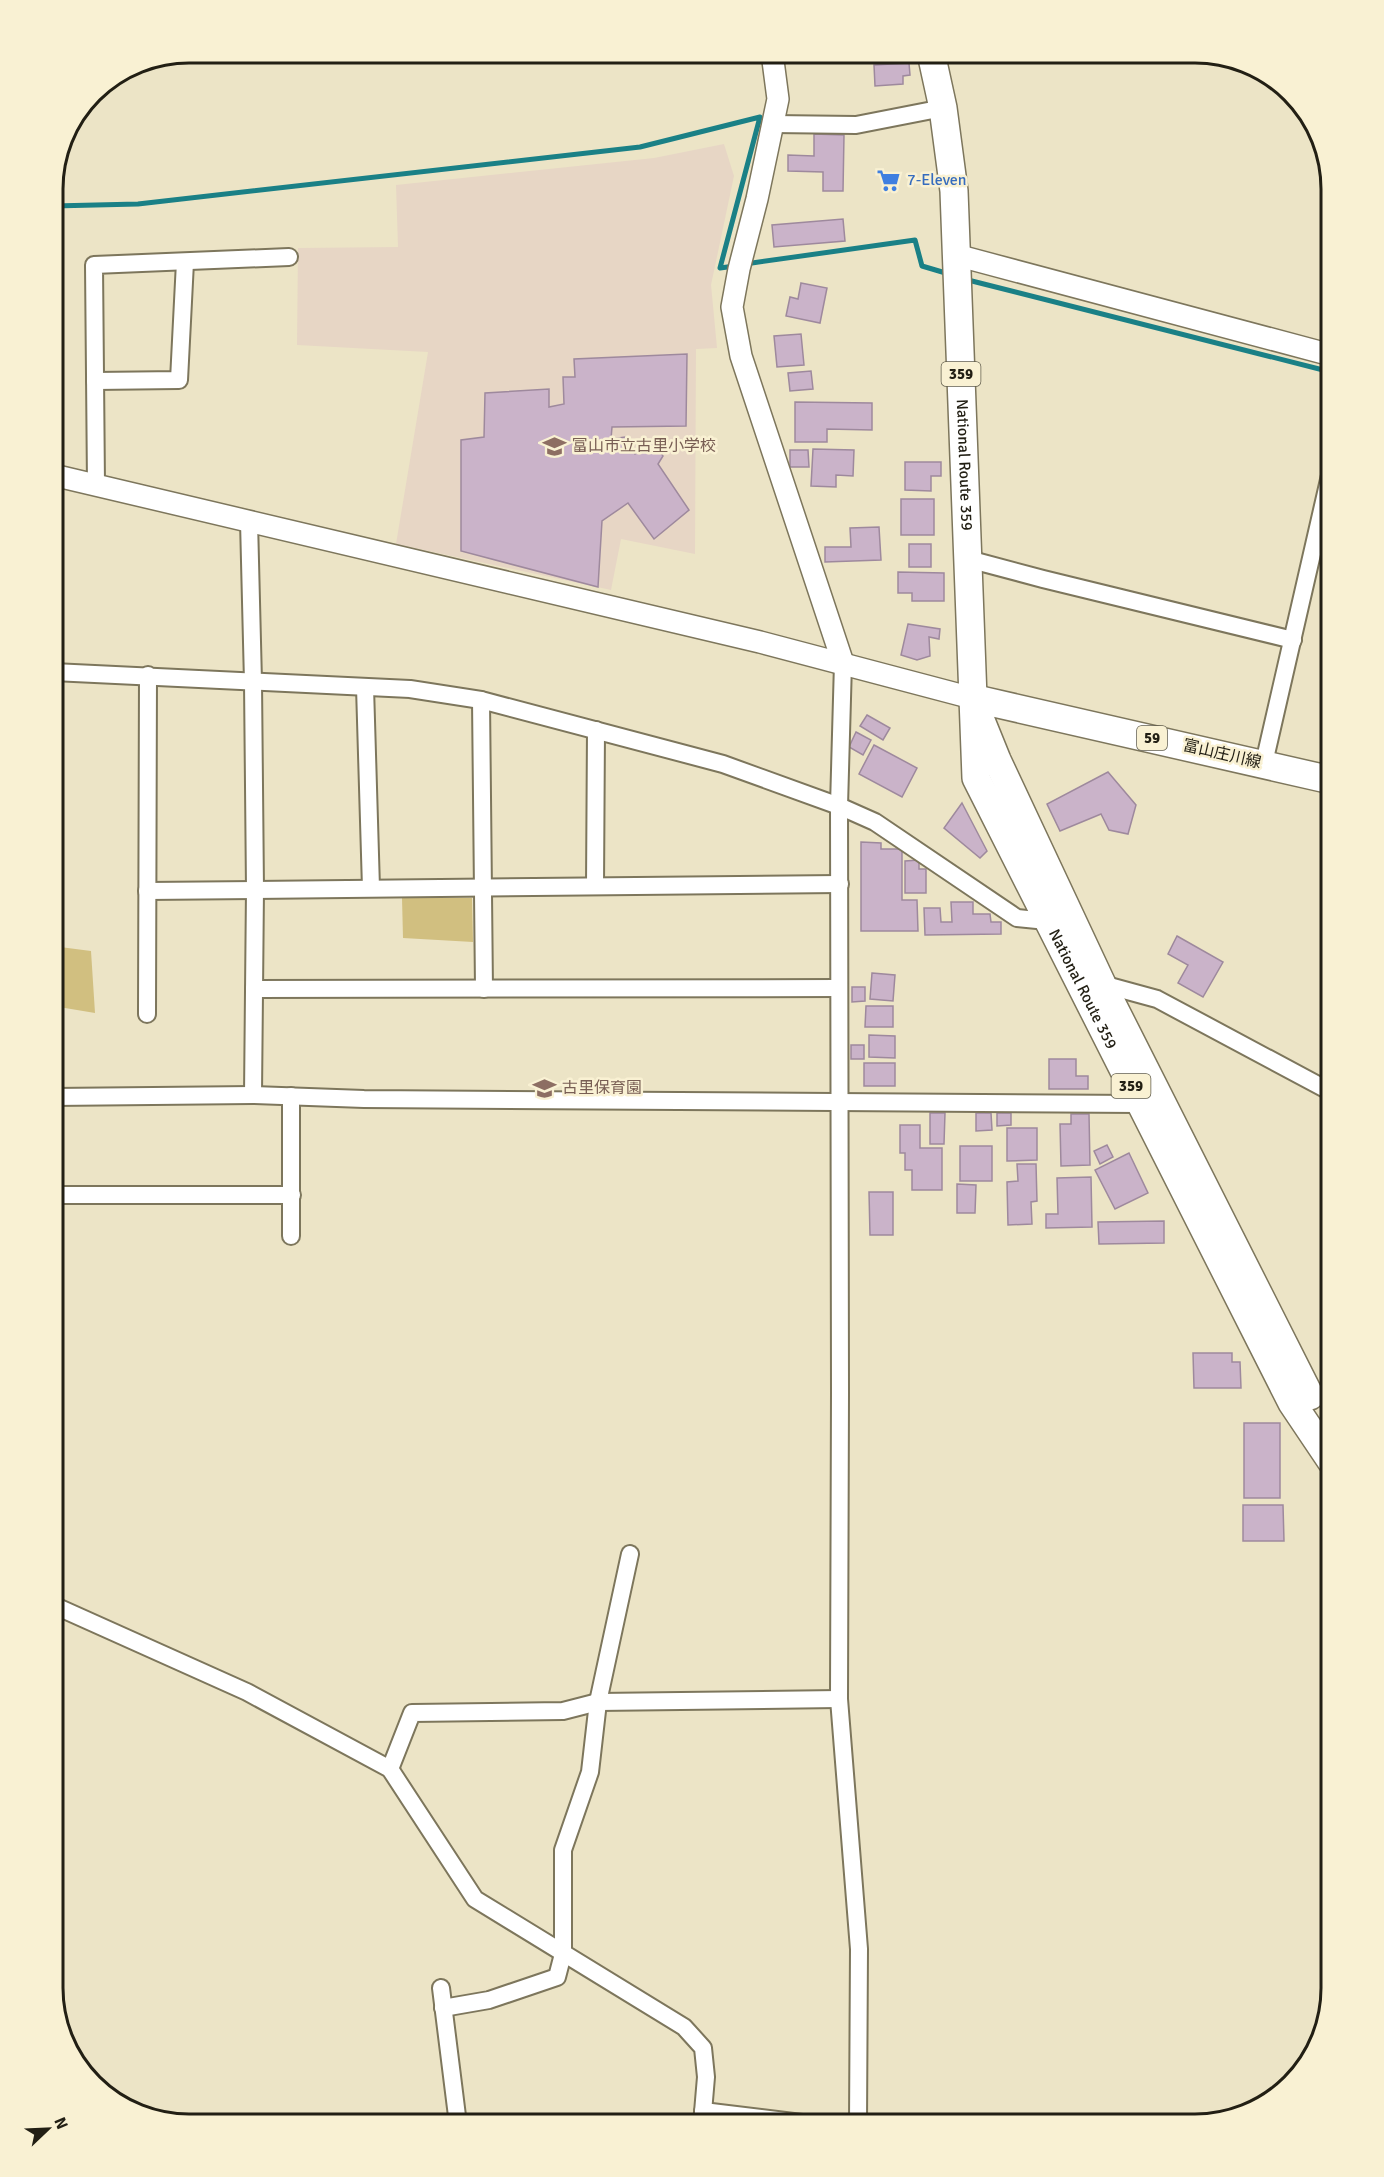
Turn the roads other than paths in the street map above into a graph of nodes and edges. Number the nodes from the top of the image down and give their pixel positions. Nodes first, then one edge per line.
1 (773, 63) edge
2 (933, 63) edge
3 (943, 108) junction
4 (773, 124) junction
5 (956, 255) junction
6 (288, 257) dead end
7 (185, 262) junction
8 (1321, 352) edge
9 (95, 381) junction
10 (63, 477) edge
11 (96, 485) junction
12 (1321, 519) edge
13 (249, 521) junction
14 (968, 559) junction
15 (1293, 640) junction
16 (843, 663) junction
17 (63, 672) edge
18 (148, 675) junction
19 (253, 682) junction
20 (365, 687) junction
21 (972, 698) junction
22 (481, 700) junction
23 (596, 730) junction
24 (1264, 764) junction
25 (1321, 777) edge
26 (839, 806) junction
27 (840, 884) junction
28 (595, 885) junction
29 (483, 886) junction
30 (371, 888) junction
31 (255, 889) junction
32 (147, 891) junction
33 (1047, 921) junction
34 (1102, 984) junction
35 (839, 988) junction
36 (254, 989) junction
37 (484, 989) junction
38 (147, 1014) dead end
39 (1321, 1086) edge
40 (253, 1095) junction
41 (291, 1096) junction
42 (63, 1097) edge
43 (838, 1101) junction
44 (1140, 1104) junction
45 (63, 1195) edge
46 (292, 1195) junction
47 (291, 1236) dead end
48 (1321, 1412) edge
49 (1321, 1445) edge
50 (630, 1554) dead end
51 (63, 1610) edge
52 (839, 1699) junction
53 (598, 1702) junction
54 (390, 1769) junction
55 (563, 1954) junction
56 (441, 1988) dead end
57 (443, 2008) junction
58 (457, 2114) edge
59 (702, 2114) edge
60 (858, 2114) edge

1 - 4 street
2 - 3 main road, National Route 359 / 359
3 - 4 street
3 - 5 main road, National Route 359 / 359
4 - 16 street
5 - 8 street
5 - 14 main road, National Route 359 / 359
6 - 7 street
7 - 9 street
7 - 9 street
9 - 11 street
10 - 11 street
11 - 13 street
12 - 15 street
13 - 16 street
13 - 19 street
14 - 15 street
14 - 21 main road, National Route 359 / 359
15 - 24 street
16 - 21 street
16 - 26 street
17 - 18 street
18 - 19 street
18 - 32 street
19 - 20 street
19 - 31 street
20 - 22 street
20 - 30 street
21 - 24 main road, 富山庄川線 / 59
21 - 33 main road, National Route 359 / 359
21 - 34 main road, National Route 359 / 359
22 - 23 street
22 - 29 street
23 - 26 street
23 - 28 street
24 - 25 main road, 富山庄川線 / 59
26 - 27 street
26 - 33 street
27 - 28 street
27 - 35 street
28 - 29 street
29 - 30 street
29 - 37 street
30 - 31 street
31 - 32 street
31 - 36 street
32 - 38 street
33 - 44 main road, National Route 359 / 359
34 - 39 street
34 - 48 main road, National Route 359 / 359
35 - 37 street
35 - 43 street
36 - 37 street
36 - 40 street
40 - 41 street
40 - 42 street
41 - 43 street
41 - 46 street
43 - 44 street
43 - 52 street
44 - 49 main road, National Route 359 / 359
45 - 46 street
46 - 47 street
50 - 53 street
51 - 54 street
52 - 53 street
52 - 60 street
53 - 54 street
53 - 55 street
54 - 55 street
55 - 57 street
55 - 59 street
56 - 57 street
57 - 58 street

